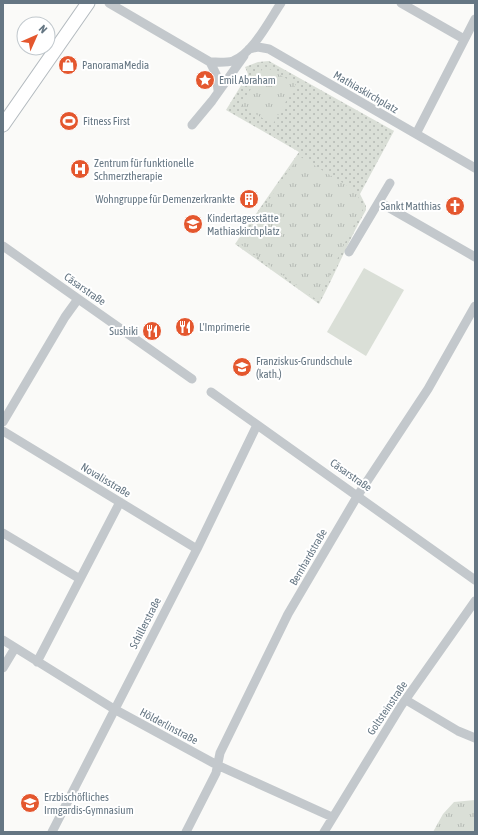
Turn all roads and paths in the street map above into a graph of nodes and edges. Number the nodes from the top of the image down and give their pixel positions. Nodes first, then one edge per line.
1 (88, 3) edge
2 (109, 3) edge
3 (281, 3) edge
4 (400, 3) edge
5 (475, 19) edge
6 (464, 39) junction
7 (247, 52) junction
8 (210, 62) junction
9 (218, 90) junction
10 (3, 125) edge
11 (192, 125) dead end
12 (416, 134) junction
13 (475, 168) edge
14 (390, 183) dead end
15 (379, 202) junction
16 (3, 246) edge
17 (349, 252) dead end
18 (475, 257) edge
19 (78, 299) junction
20 (475, 306) edge
21 (192, 378) dead end
22 (211, 392) dead end
23 (3, 422) edge
24 (257, 425) junction
25 (3, 431) edge
26 (358, 495) junction
27 (120, 502) junction
28 (3, 534) edge
29 (197, 549) junction
30 (80, 579) junction
31 (475, 580) edge
32 (475, 601) edge
33 (3, 640) edge
34 (15, 648) junction
35 (37, 662) junction
36 (3, 668) edge
37 (406, 700) junction
38 (114, 709) junction
39 (475, 738) edge
40 (217, 765) junction
41 (332, 817) junction
42 (52, 832) edge
43 (186, 832) edge
44 (324, 832) edge

1 - 10 main road
2 - 8 street
3 - 7 street
4 - 6 street
5 - 6 street
6 - 12 street
7 - 8 street, Mathiaskirchplatz
7 - 9 street
7 - 12 street, Mathiaskirchplatz
8 - 9 street
9 - 11 street
12 - 13 street, Mathiaskirchplatz
14 - 15 street
15 - 17 street
15 - 18 street
16 - 19 street, Cäsarstraße
19 - 21 street, Cäsarstraße
19 - 23 street
20 - 26 street, Bernhardstraße
22 - 24 street, Cäsarstraße
24 - 26 street, Cäsarstraße
24 - 29 street, Schillerstraße
25 - 27 street, Novalisstraße
26 - 31 street, Cäsarstraße
26 - 40 street, Bernhardstraße
27 - 29 street, Novalisstraße
27 - 30 street
28 - 30 street
29 - 38 street, Schillerstraße
30 - 35 street
32 - 37 street, Goltsteinstraße
33 - 34 street, Hölderlinstraße
34 - 35 street, Hölderlinstraße
34 - 36 street
35 - 38 street, Hölderlinstraße
37 - 39 street
37 - 41 street, Goltsteinstraße
38 - 40 street, Hölderlinstraße
38 - 42 street, Schillerstraße
40 - 41 street, Hölderlinstraße
40 - 43 street, Bernhardstraße
41 - 44 street, Goltsteinstraße

